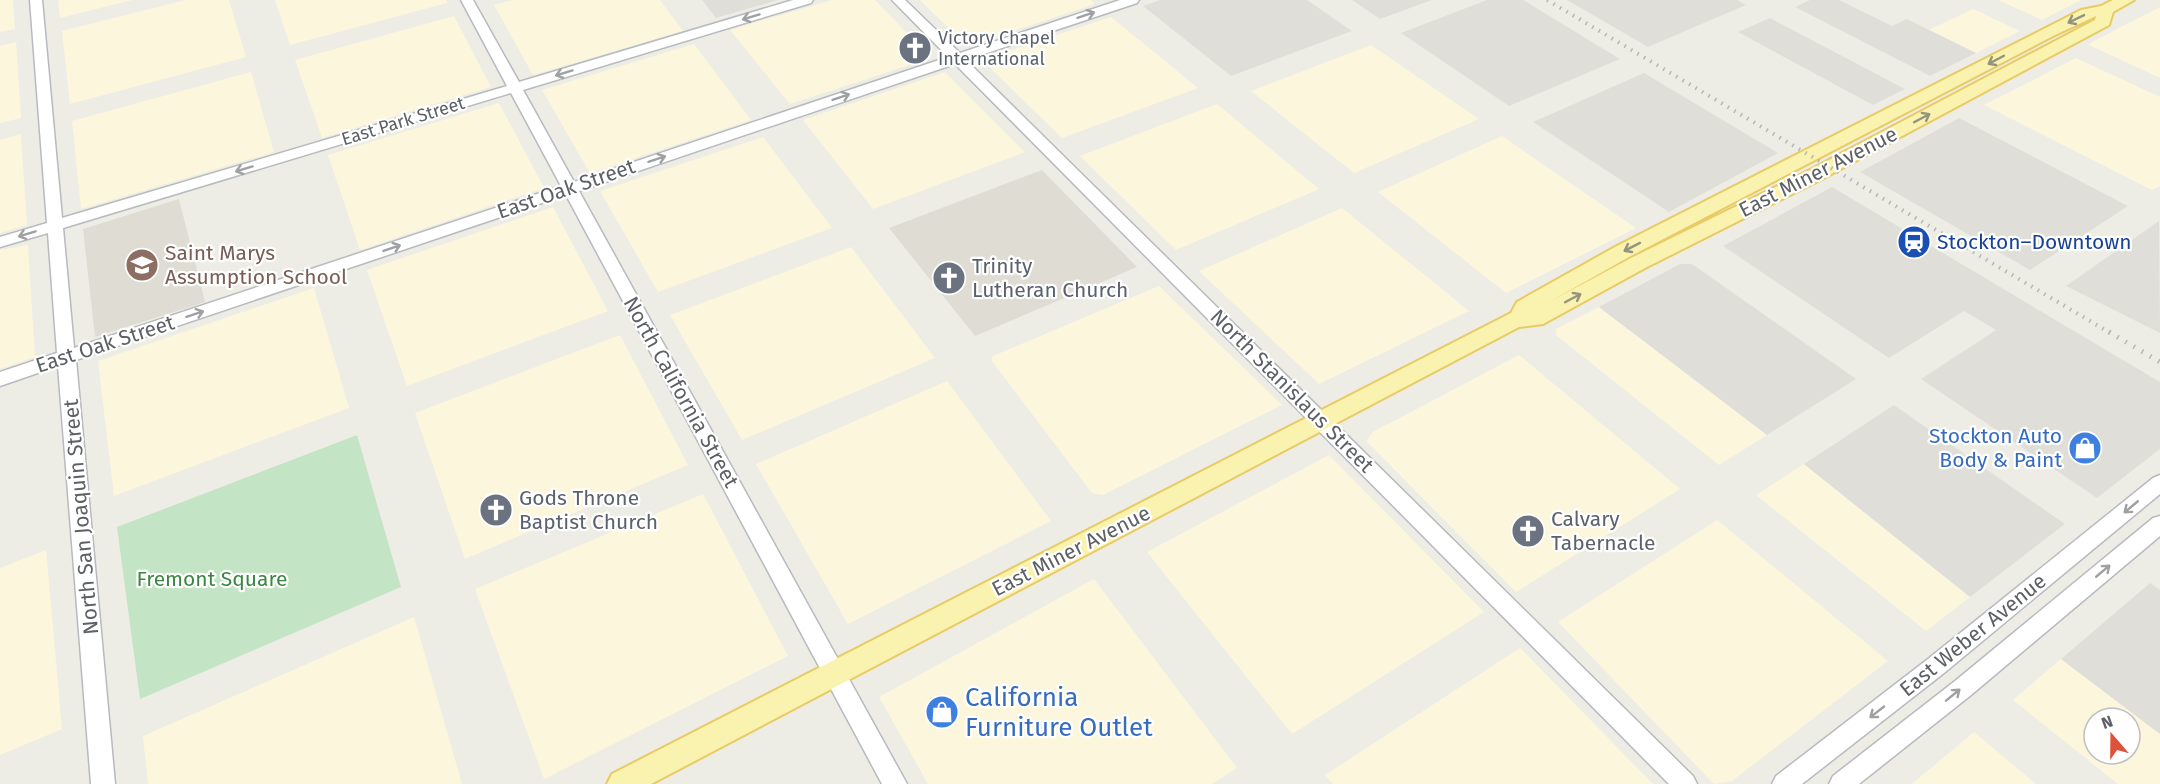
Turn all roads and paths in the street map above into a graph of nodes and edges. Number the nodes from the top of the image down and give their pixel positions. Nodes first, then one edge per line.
1 (36, 0) edge
2 (467, 0) edge
3 (807, 0) edge
4 (898, 0) edge
5 (1133, 0) edge
6 (2126, 0) edge
7 (955, 58) junction
8 (515, 87) junction
9 (570, 188) junction
10 (55, 226) junction
11 (0, 242) edge
12 (67, 356) junction
13 (0, 379) edge
14 (1322, 421) junction
15 (2160, 483) edge
16 (2160, 524) edge
17 (835, 674) junction
18 (103, 784) edge
19 (622, 784) edge
20 (895, 784) edge
21 (1685, 784) edge
22 (1784, 784) edge
23 (1841, 784) edge

1 - 10 street, North San Joaquin Street
2 - 8 street, North California Street
3 -> 8 street, East Park Street
4 - 7 street, North Stanislaus Street
7 -> 5 street, East Oak Street
6 - 14 main road, East Miner Avenue
9 -> 7 street, East Oak Street
7 - 14 street, North Stanislaus Street
8 - 9 street, North California Street
8 -> 10 street, East Park Street
12 -> 9 street, East Oak Street
9 - 17 street, North California Street
10 -> 11 street, East Park Street
10 - 12 street, North San Joaquin Street
12 - 13 street, East Oak Street
12 - 18 street, North San Joaquin Street
14 - 17 main road, East Miner Avenue
14 - 21 street, North Stanislaus Street
15 -> 22 street, East Weber Avenue
23 -> 16 street, East Weber Avenue
17 - 19 main road, East Miner Avenue
17 - 20 street, North California Street

